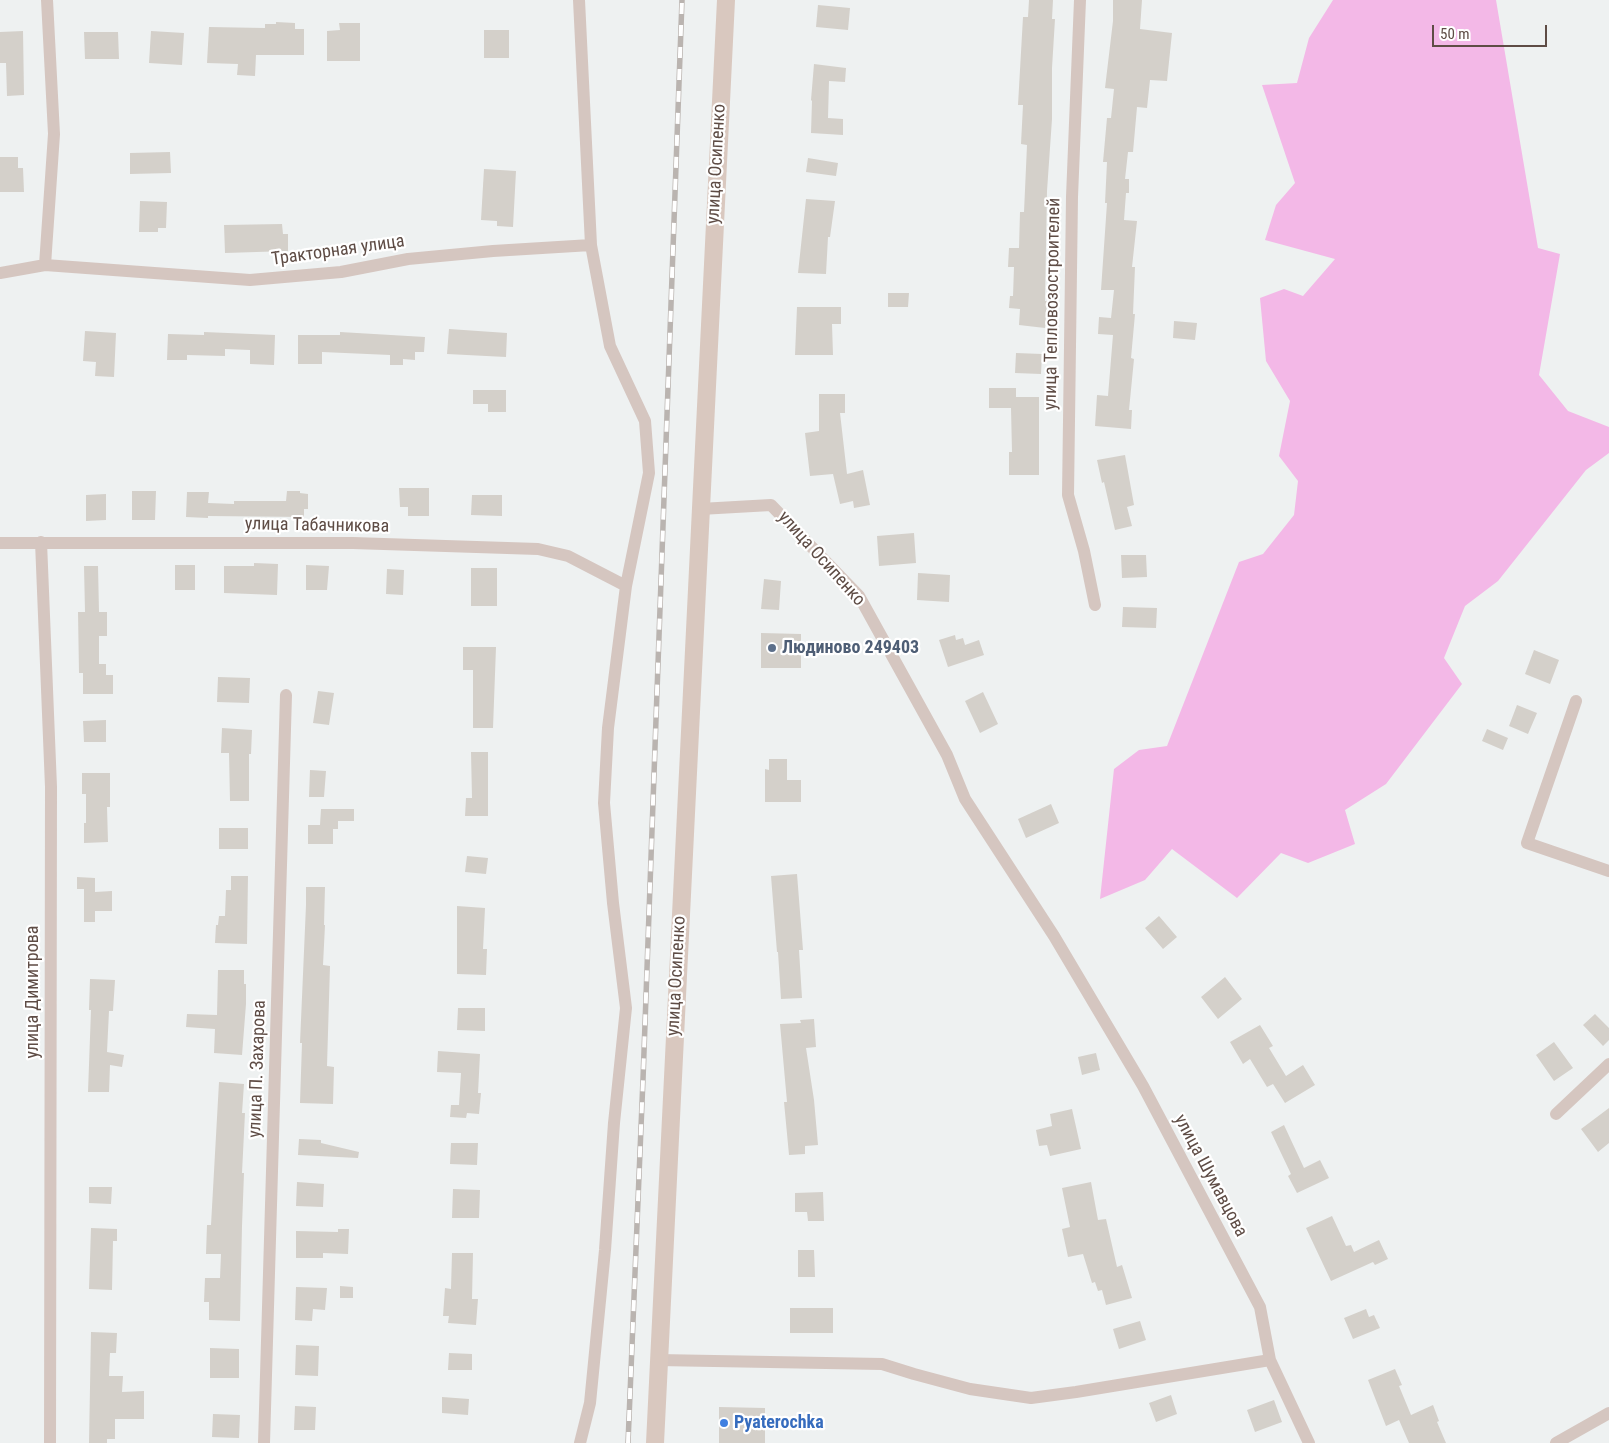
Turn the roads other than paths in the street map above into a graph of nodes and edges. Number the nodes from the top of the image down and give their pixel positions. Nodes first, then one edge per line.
1 (47, 0) edge
2 (579, 0) edge
3 (726, 0) edge
4 (1080, 0) edge
5 (591, 246) junction
6 (45, 265) junction
7 (0, 273) edge
8 (700, 508) junction
9 (0, 542) edge
10 (41, 542) junction
11 (626, 586) junction
12 (1095, 605) dead end
13 (286, 695) dead end
14 (1576, 701) dead end
15 (1609, 871) edge
16 (1054, 936) joint
17 (1609, 1064) edge
18 (1556, 1114) dead end
19 (658, 1360) junction
20 (1270, 1360) junction
21 (1609, 1414) edge
22 (50, 1443) edge
23 (264, 1443) edge
24 (580, 1443) edge
25 (655, 1443) edge
26 (1309, 1443) edge
27 (1556, 1443) edge

1 - 6 street
2 - 5 street
3 - 8 street, улица Осипенко
4 - 12 street, улица Тепловозостроителей
5 - 6 street, Тракторная улица
5 - 11 street
6 - 7 street, Тракторная улица
8 - 16 street, улица Осипенко
8 - 19 street, улица Осипенко
9 - 10 street, улица Табачникова
10 - 11 street, улица Табачникова
10 - 22 street, улица Димитрова
11 - 24 street
13 - 23 street, улица П. Захарова
14 - 15 street
16 - 20 street, улица Шумавцова
17 - 18 street
19 - 20 street
19 - 25 street, улица Осипенко
20 - 26 street, улица Шумавцова
21 - 27 street

